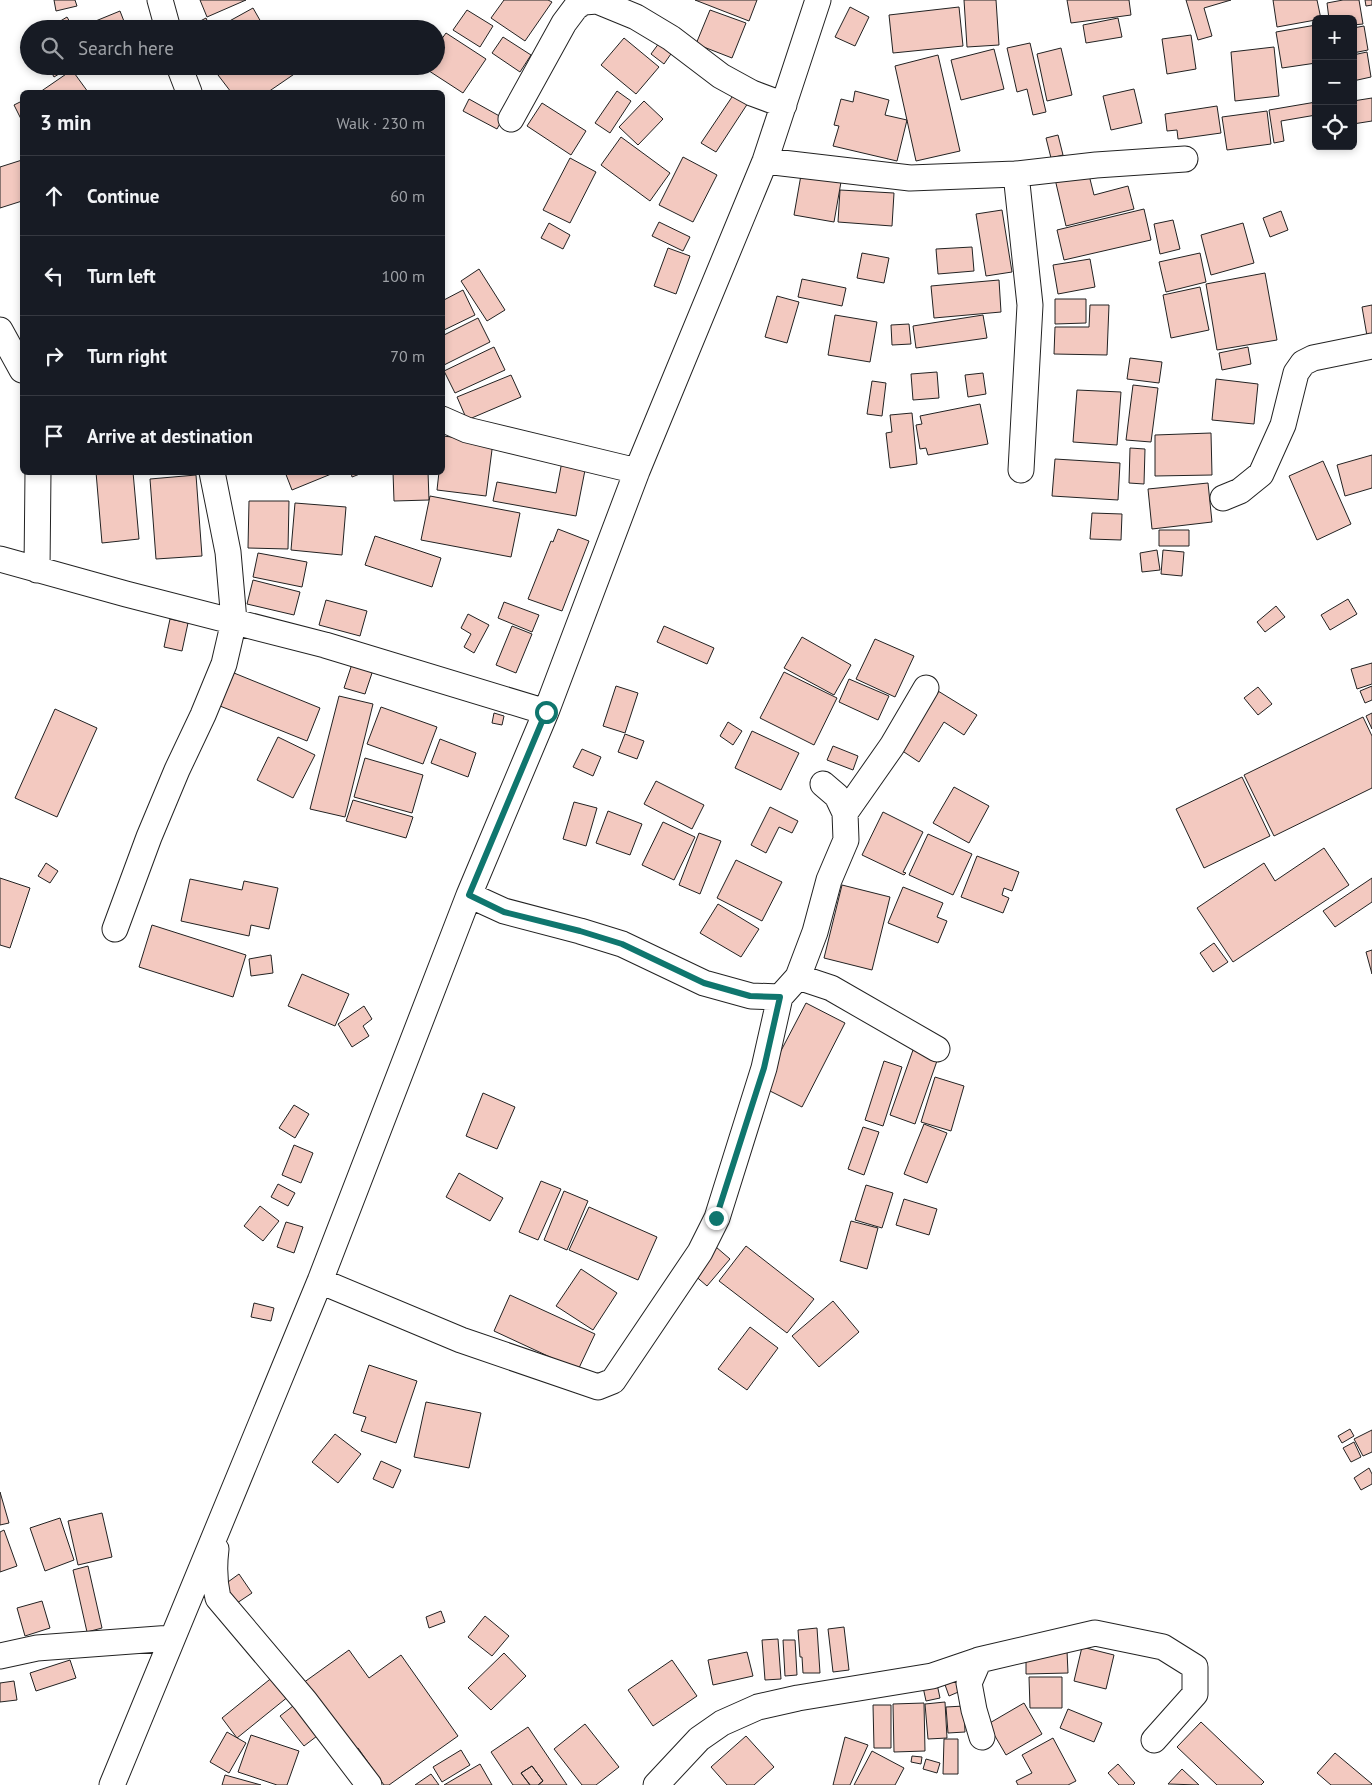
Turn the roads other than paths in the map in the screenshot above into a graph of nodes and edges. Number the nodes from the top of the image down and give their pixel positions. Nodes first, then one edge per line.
1 (160, 0) edge
2 (818, 0) edge
3 (166, 20) edge
4 (182, 75) edge
5 (188, 90) edge
6 (784, 105) junction
7 (511, 119) dead end
8 (1185, 159) dead end
9 (765, 161) junction
10 (1016, 174) junction
11 (0, 330) edge
12 (1372, 346) edge
13 (20, 366) edge
14 (445, 420) edge
15 (1021, 470) dead end
16 (637, 471) junction
17 (38, 475) edge
18 (213, 475) edge
19 (1222, 498) dead end
20 (0, 559) edge
21 (37, 570) junction
22 (234, 621) junction
23 (926, 688) dead end
24 (546, 712) junction
25 (823, 784) dead end
26 (845, 812) junction
27 (469, 895) junction
28 (115, 929) dead end
29 (798, 977) junction
30 (780, 997) junction
31 (937, 1049) dead end
32 (320, 1281) junction
33 (218, 1531) junction
34 (172, 1638) junction
35 (0, 1656) edge
36 (979, 1660) junction
37 (982, 1737) dead end
38 (1154, 1740) dead end
39 (112, 1785) edge
40 (369, 1785) edge
41 (656, 1785) edge

1 - 3 street
2 - 6 street
4 - 5 street
6 - 7 street
6 - 9 street
8 - 10 street
9 - 10 street
9 - 16 street
10 - 15 street
11 - 13 street
12 - 19 street
14 - 16 street
16 - 24 street
17 - 21 street
18 - 22 street
20 - 21 street
21 - 22 street
22 - 24 street
22 - 28 street
23 - 26 street
24 - 27 street
25 - 26 street
26 - 29 street
27 - 30 street
27 - 32 street
29 - 30 street
29 - 31 street
30 - 32 street
32 - 33 street
33 - 34 street
33 - 40 street
34 - 35 street
34 - 39 street
36 - 37 street
36 - 38 street
36 - 41 street

